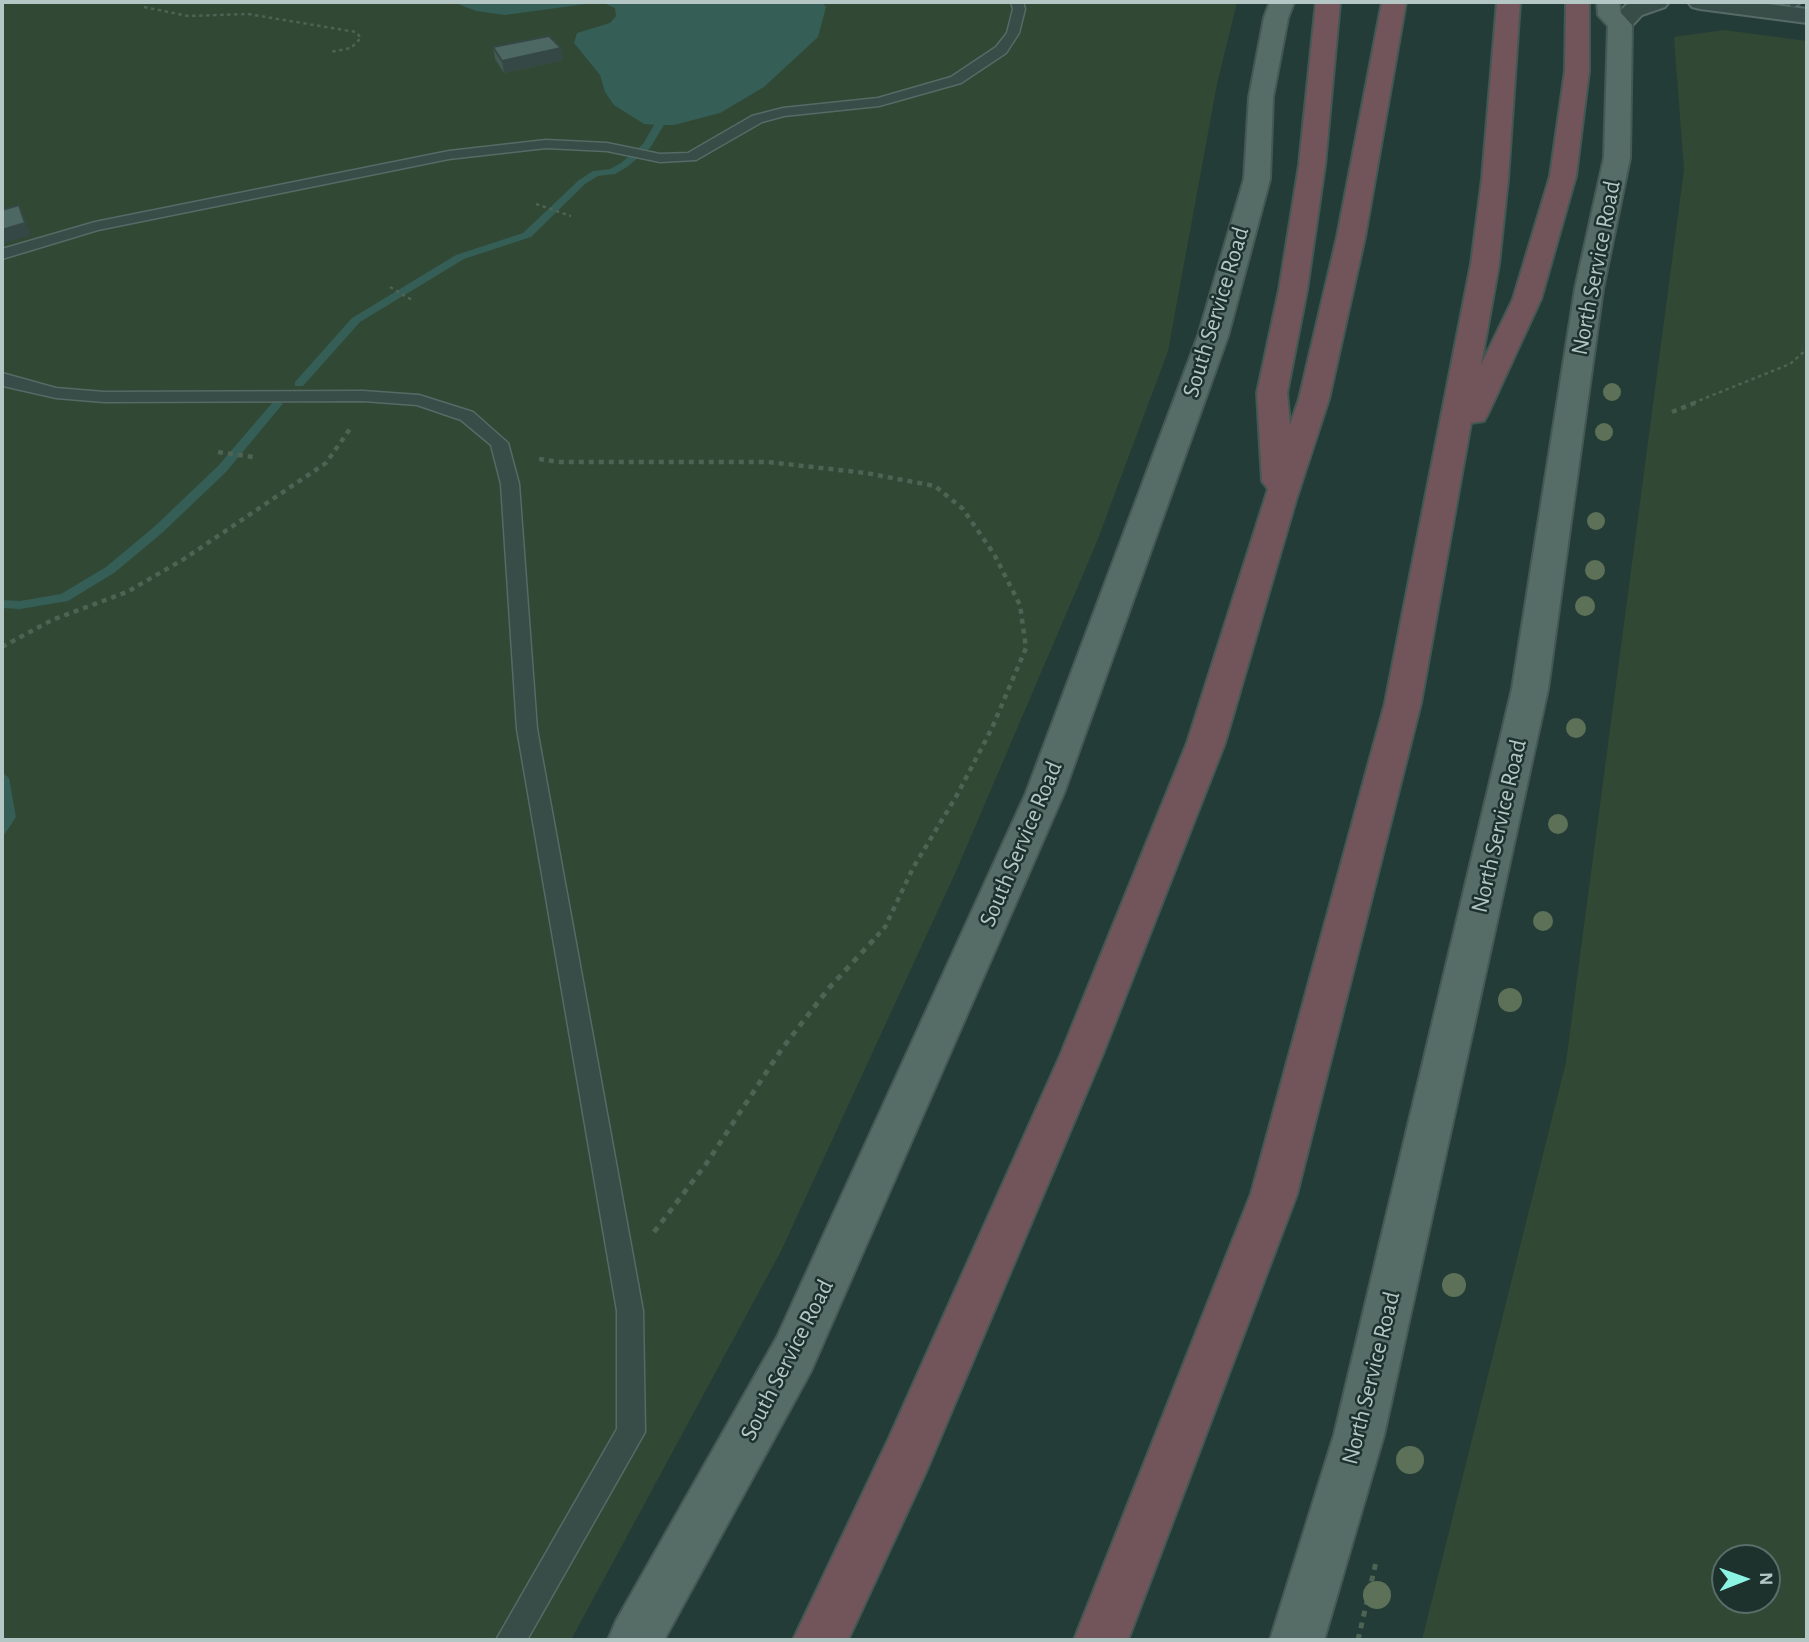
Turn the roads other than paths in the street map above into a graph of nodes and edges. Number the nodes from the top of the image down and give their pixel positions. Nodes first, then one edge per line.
1 (1017, 2) edge
2 (1282, 2) edge
3 (1328, 2) edge
4 (1394, 2) edge
5 (1508, 2) edge
6 (1578, 2) edge
7 (1657, 2) edge
8 (1700, 2) edge
9 (1788, 2) edge
10 (1795, 2) edge
11 (1807, 5) edge
12 (1614, 13) edge
13 (1807, 16) edge
14 (2, 254) edge
15 (2, 378) edge
16 (1449, 467) junction
17 (1280, 500) junction
18 (511, 1640) edge
19 (635, 1640) edge
20 (820, 1640) edge
21 (1101, 1640) edge
22 (1297, 1640) edge

1 - 14 lane
2 - 19 main road, South Service Road
3 - 17 highway
4 - 17 highway
5 - 16 highway
6 - 16 highway
7 - 12 street
8 - 13 street
9 - 10 street
10 - 11 street
12 - 22 main road, North Service Road
15 - 18 lane
16 - 21 highway
17 - 20 highway

